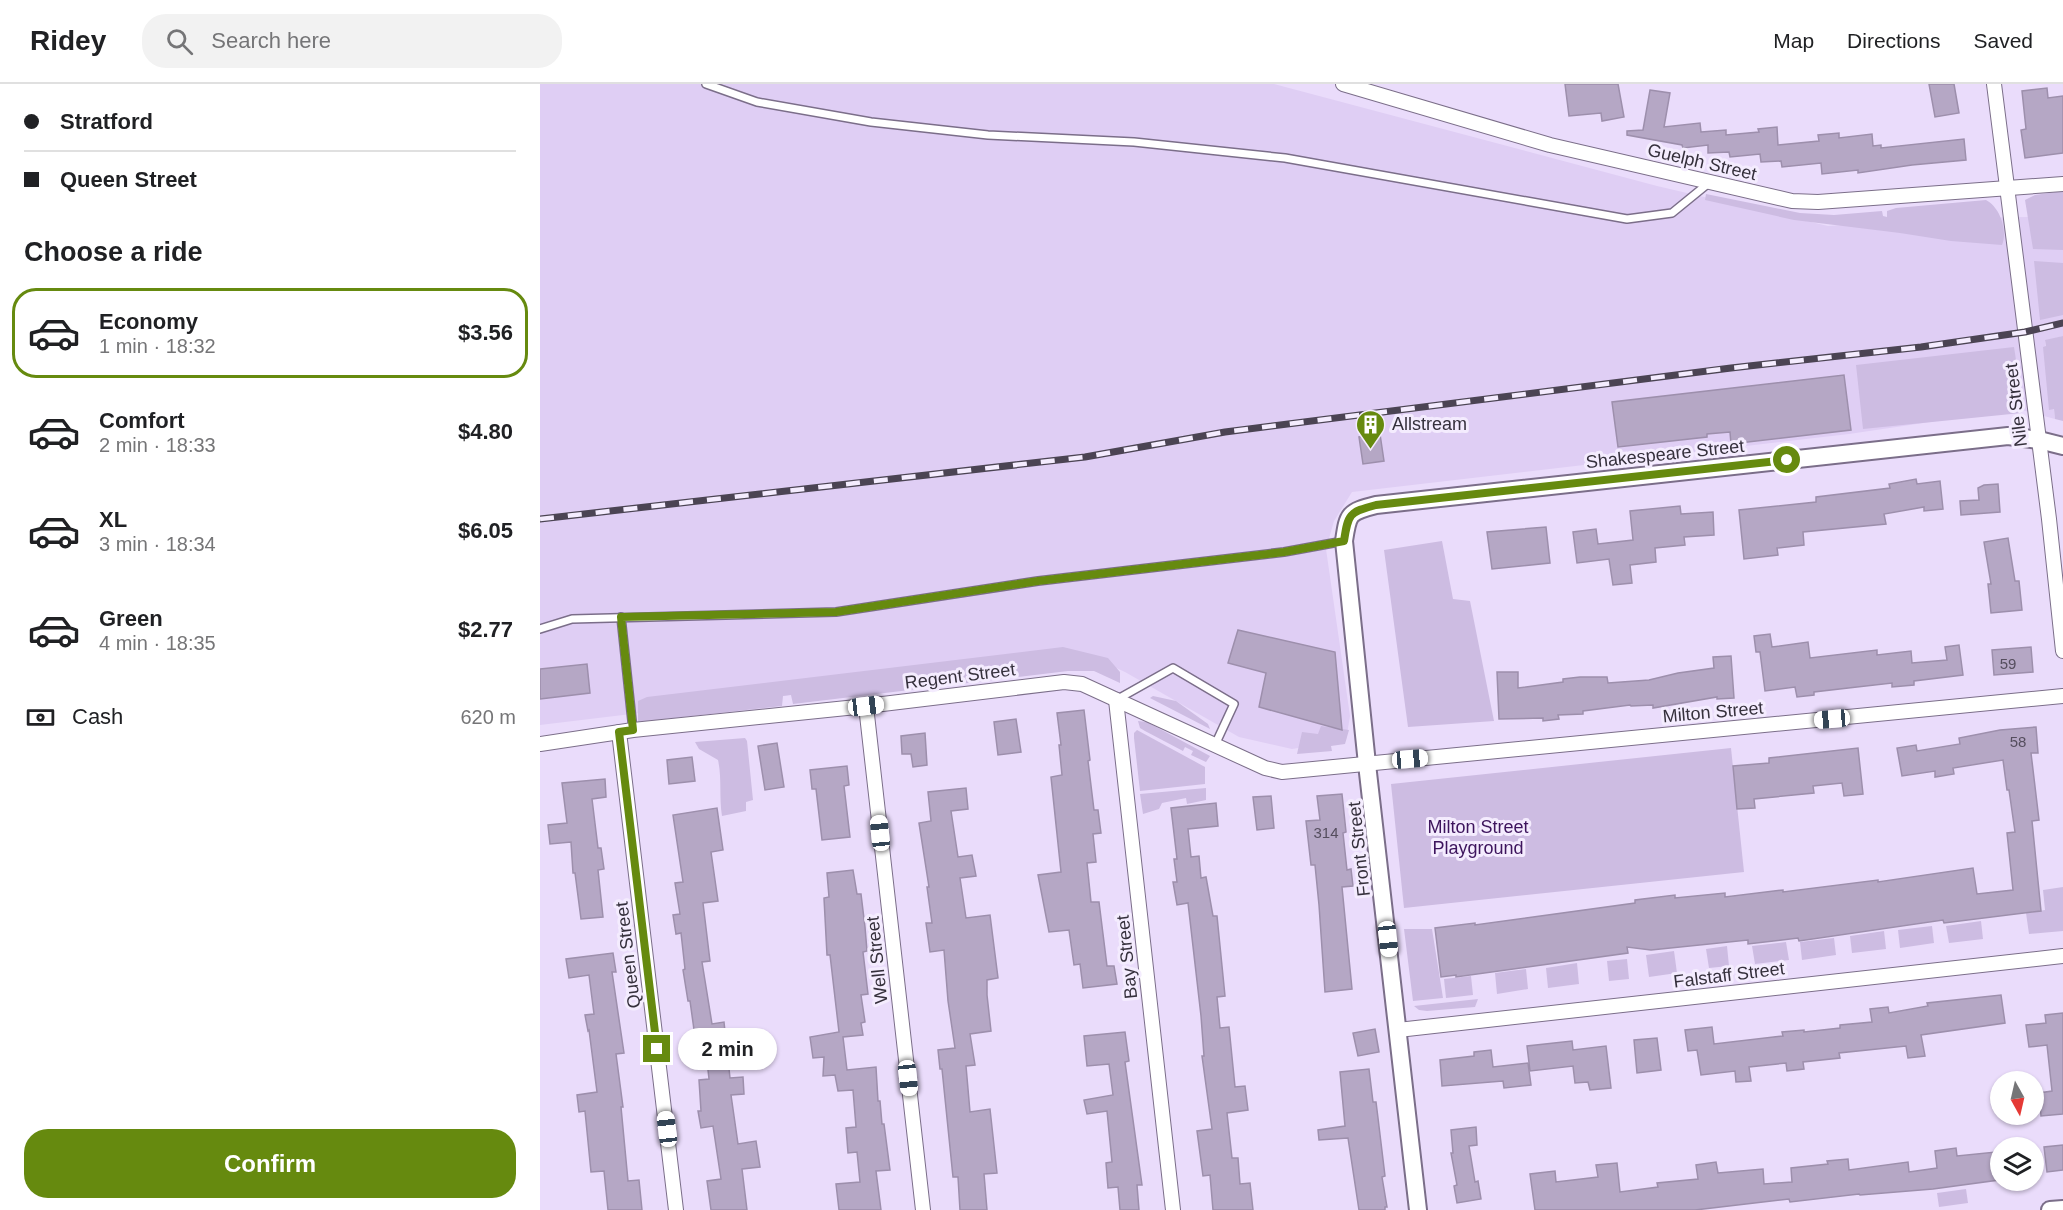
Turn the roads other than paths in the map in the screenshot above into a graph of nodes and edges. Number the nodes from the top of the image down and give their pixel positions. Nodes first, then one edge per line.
1 (706, 84) edge
2 (1343, 84) edge
3 (1994, 84) edge
4 (1710, 182) junction
5 (2063, 184) edge
6 (2007, 188) junction
7 (2039, 440) junction
8 (2063, 446) edge
9 (1347, 520) joint
10 (1344, 541) junction
11 (621, 617) junction
12 (540, 629) edge
13 (2063, 651) edge
14 (2063, 696) edge
15 (1116, 700) junction
16 (866, 706) junction
17 (633, 730) junction
18 (619, 732) junction
19 (540, 744) edge
20 (1215, 745) junction
21 (1367, 764) junction
22 (2063, 956) edge
23 (1398, 1030) junction
24 (2063, 1209) edge
25 (676, 1210) edge
26 (922, 1210) edge
27 (1173, 1210) edge
28 (1418, 1210) edge
29 (2050, 1210) edge

1 - 4 lane
2 - 4 street, Guelph Street
3 - 6 street, Nile Street
4 - 6 street, Guelph Street
5 - 6 street, Guelph Street
6 - 7 street, Nile Street
7 - 8 street, Shakespeare Street
7 - 9 street, Shakespeare Street
7 - 13 street, Nile Street
9 - 10 street, Front Street
10 - 11 lane
10 - 21 street, Front Street
11 - 12 lane
11 - 17 lane
14 - 21 street, Milton Street
15 - 16 street, Regent Street
15 - 20 street, Regent Street
15 - 20 lane
15 - 27 street, Bay Street
16 - 17 street, Regent Street
16 - 26 street, Well Street
17 - 18 street, Regent Street
18 - 19 street, Regent Street
18 - 25 street, Queen Street
20 - 21 street, Regent Street
21 - 23 street, Front Street
22 - 23 street, Falstaff Street
23 - 28 street, Front Street
24 - 29 street

